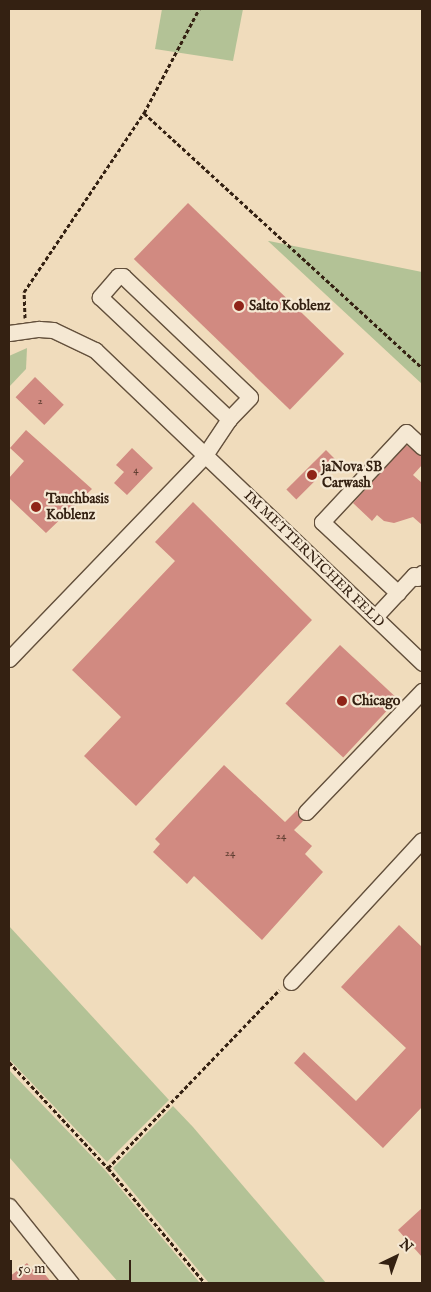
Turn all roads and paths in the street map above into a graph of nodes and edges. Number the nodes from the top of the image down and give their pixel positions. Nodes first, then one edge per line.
1 (198, 9) edge
2 (144, 113) junction
3 (25, 330) junction
4 (9, 333) edge
5 (422, 368) edge
6 (229, 419) junction
7 (422, 447) edge
8 (205, 455) junction
9 (422, 573) edge
10 (398, 593) junction
11 (375, 617) junction
12 (9, 659) edge
13 (422, 663) edge
14 (422, 691) edge
15 (306, 812) dead end
16 (422, 840) edge
17 (291, 982) joint
18 (9, 1062) edge
19 (108, 1168) junction
20 (9, 1206) edge
21 (71, 1283) edge
22 (204, 1283) edge

1 - 2 path
2 - 3 path
2 - 5 path
3 - 4 street, IM METTERNICHER FELD
3 - 8 street, IM METTERNICHER FELD
6 - 6 street
6 - 8 street
7 - 10 street
8 - 11 street, IM METTERNICHER FELD
8 - 12 street
9 - 10 street
10 - 11 street
11 - 13 street, IM METTERNICHER FELD
14 - 15 street
16 - 17 street
17 - 19 path
18 - 19 path
19 - 22 path
20 - 21 street

